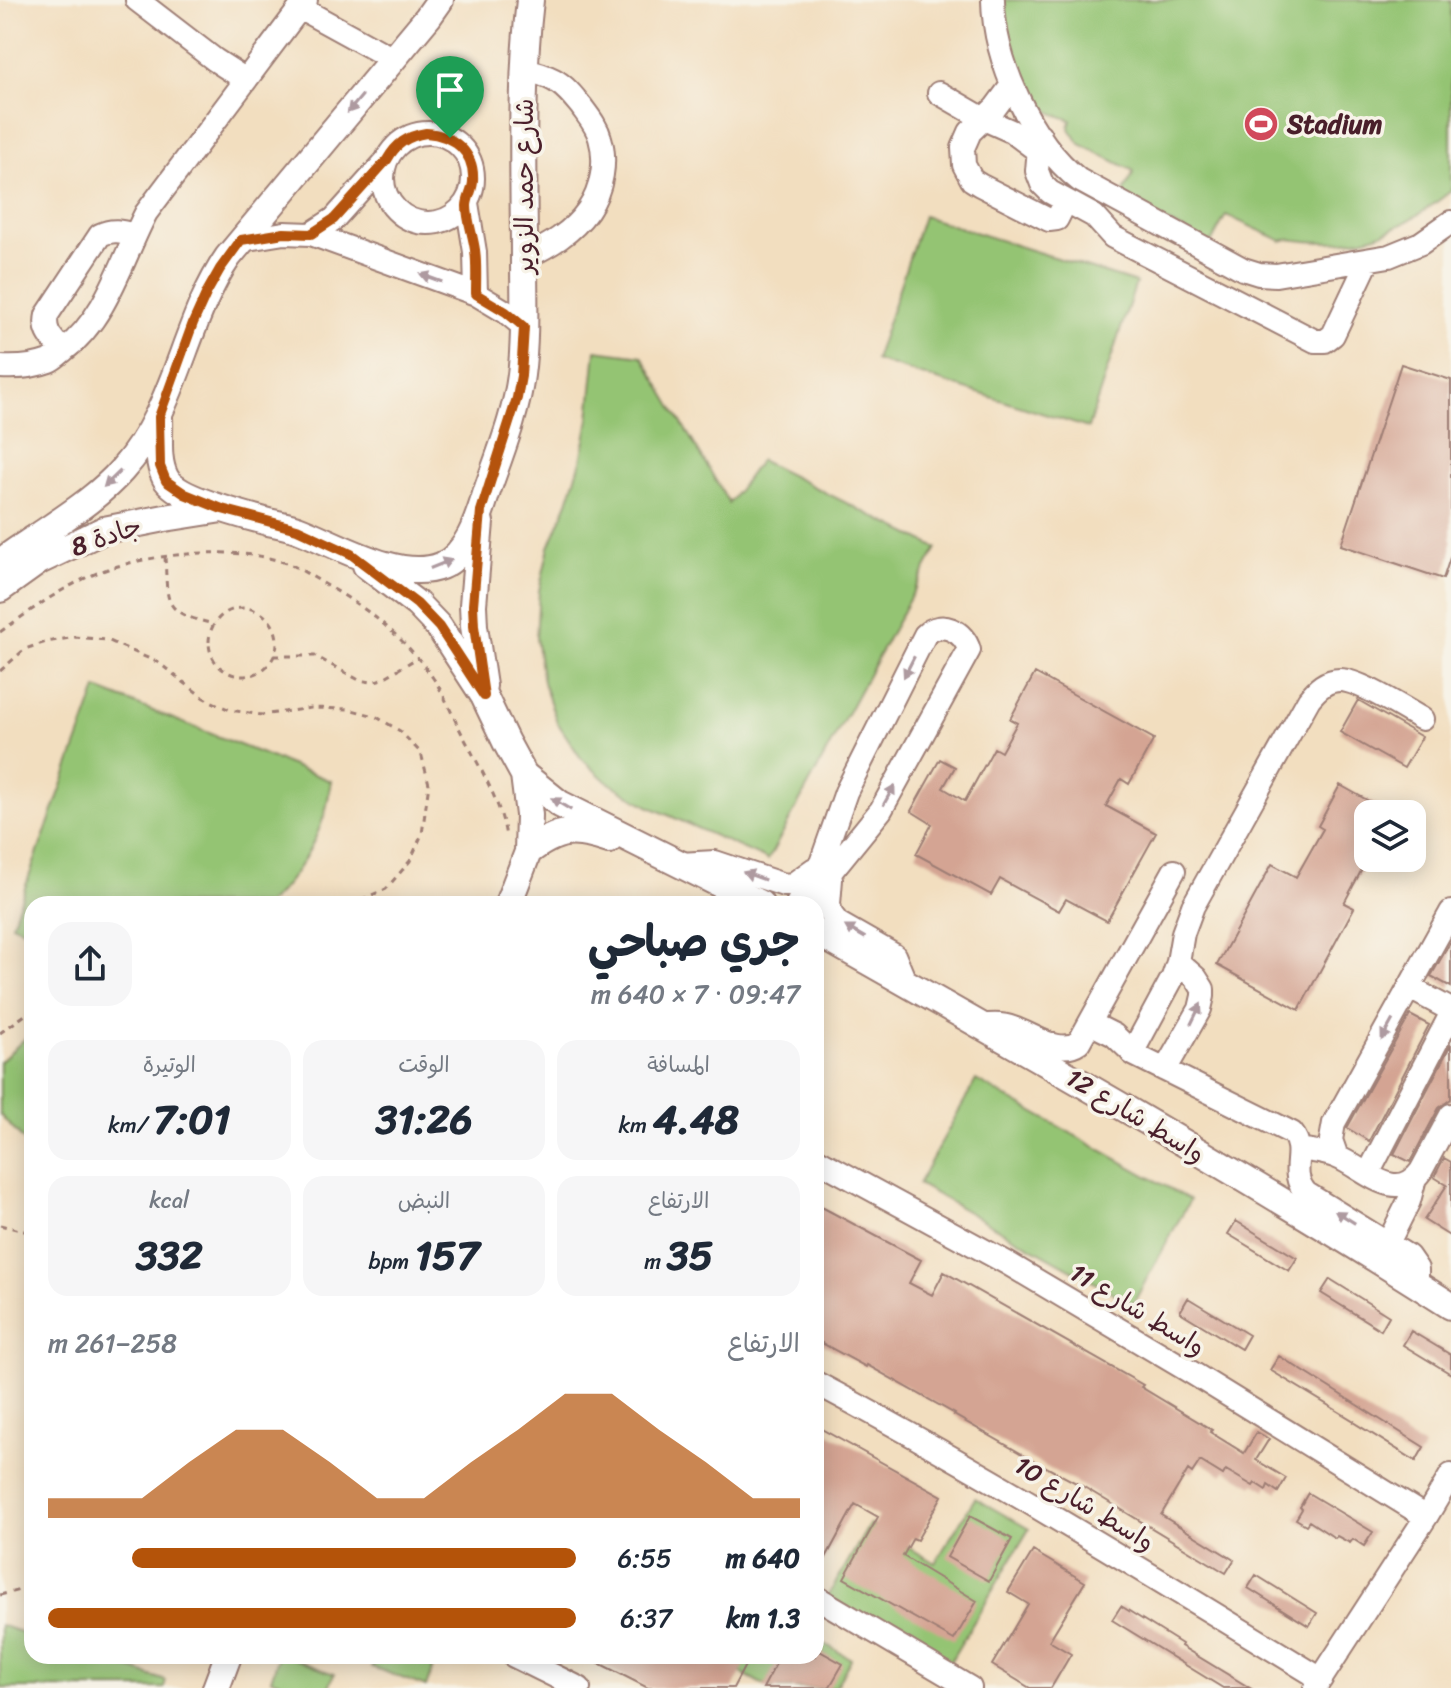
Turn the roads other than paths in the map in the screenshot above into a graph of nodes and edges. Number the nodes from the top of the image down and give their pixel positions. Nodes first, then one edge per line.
1 (137, 0) edge
2 (440, 0) edge
3 (530, 0) edge
4 (993, 0) edge
5 (303, 4) edge
6 (393, 59) junction
7 (524, 70) junction
8 (246, 80) junction
9 (1012, 85) junction
10 (939, 93) dead end
11 (984, 119) junction
12 (1039, 143) junction
13 (387, 160) junction
14 (1066, 201) junction
15 (467, 203) junction
16 (1451, 222) edge
17 (311, 234) junction
18 (134, 235) junction
19 (241, 240) junction
20 (524, 258) junction
21 (1368, 261) junction
22 (476, 294) junction
23 (524, 327) junction
24 (63, 351) junction
25 (0, 367) edge
26 (159, 417) junction
27 (222, 509) junction
28 (481, 511) junction
29 (351, 554) junction
30 (0, 563) edge
31 (0, 589) edge
32 (484, 696) junction
33 (1422, 719) dead end
34 (524, 775) junction
35 (838, 813) junction
36 (867, 828) junction
37 (517, 847) junction
38 (680, 864) junction
39 (827, 866) junction
40 (1174, 871) dead end
41 (509, 896) edge
42 (744, 896) edge
43 (803, 896) edge
44 (816, 896) edge
45 (1451, 912) edge
46 (824, 937) edge
47 (1178, 962) junction
48 (906, 984) junction
49 (1410, 988) junction
50 (1451, 1012) edge
51 (1090, 1023) junction
52 (982, 1026) junction
53 (1132, 1053) junction
54 (1165, 1070) junction
55 (1451, 1115) edge
56 (1334, 1123) junction
57 (1298, 1143) junction
58 (1337, 1157) junction
59 (824, 1163) edge
60 (1368, 1174) junction
61 (1407, 1182) junction
62 (1383, 1240) junction
63 (1417, 1285) junction
64 (1451, 1306) edge
65 (824, 1387) edge
66 (1451, 1475) edge
67 (1426, 1517) junction
68 (824, 1602) edge
69 (225, 1664) edge
70 (530, 1664) edge
71 (1318, 1683) edge
72 (216, 1688) edge
73 (579, 1688) edge
74 (970, 1688) edge

1 - 8 street
2 - 6 main road
3 - 7 main road, شارع حمد الزوير
4 - 9 street
5 - 6 street
5 - 8 street
6 -> 19 main road
7 - 20 main road, شارع حمد الزوير
7 - 20 street
8 - 18 street
9 - 11 street
9 - 12 street
10 - 11 street
11 - 12 street
11 - 14 street
12 - 14 street
12 - 21 street
13 - 15 street
13 - 15 street
13 - 17 street
14 - 21 street
15 - 22 street
16 - 21 street
17 - 19 street
22 -> 17 street
18 - 24 street
18 - 24 street
19 - 26 main road
20 - 23 main road, شارع حمد الزوير
22 - 23 street
23 - 28 main road, شارع حمد الزوير
24 - 25 street
26 - 27 main road
26 -> 30 main road, جادة 8
27 - 29 main road
27 - 31 main road, جادة 8
29 -> 28 main road
28 - 32 main road
29 - 32 main road
32 - 34 main road
33 - 47 street
34 - 37 main road
38 -> 34 main road
35 - 36 street
36 -> 35 street
35 - 39 street
36 - 39 street
37 - 38 main road
37 - 41 main road
39 -> 38 street
38 - 42 main road
39 - 43 street
39 - 44 street
48 -> 39 street
40 - 51 street
45 - 49 street
46 - 48 main road, واسط شارع 12
47 - 53 street
54 -> 47 street
48 - 52 main road, واسط شارع 12
49 - 50 street
49 -> 56 street
50 - 60 street
51 - 52 street
51 - 53 street
52 - 63 main road, واسط شارع 12
53 - 54 street
54 - 57 street
55 - 61 street
56 - 57 street
56 - 58 street
57 - 58 street
62 -> 57 street
58 - 60 street
59 - 67 street, واسط شارع 11
60 - 61 street
61 - 62 street
62 - 63 street
63 - 64 main road, واسط شارع 12
65 - 71 street, واسط شارع 10
66 - 67 street
67 - 71 street
68 - 74 street
69 - 72 main road
70 - 73 street

